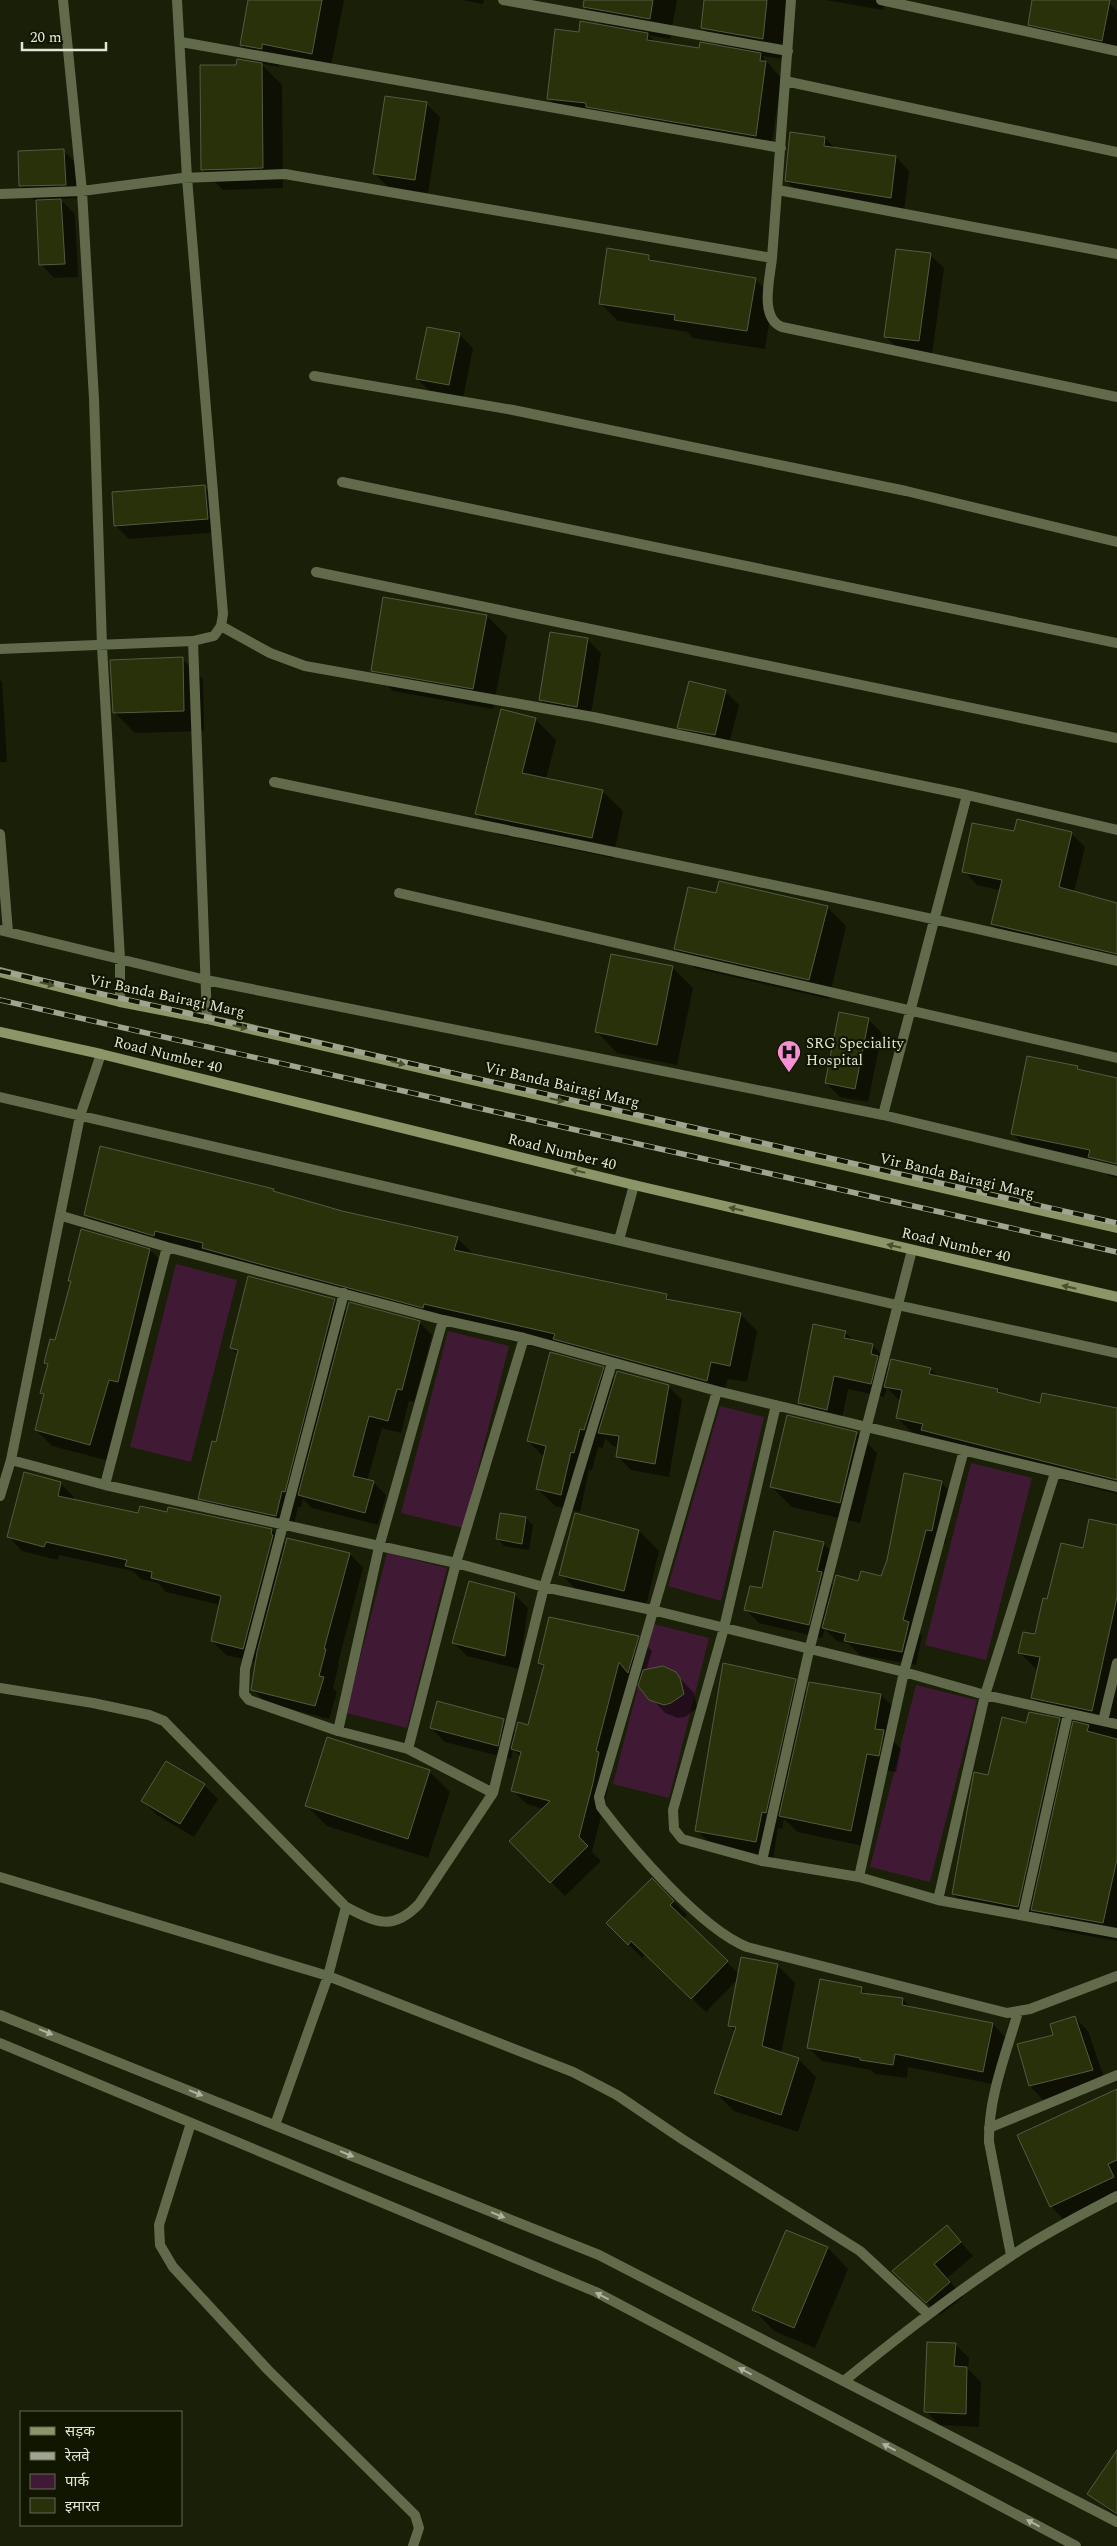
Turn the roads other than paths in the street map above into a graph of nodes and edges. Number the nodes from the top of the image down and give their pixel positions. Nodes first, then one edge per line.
1 (63, 0) edge
2 (177, 0) edge
3 (503, 0) edge
4 (792, 0) edge
5 (881, 0) edge
6 (181, 42) junction
7 (1117, 50) edge
8 (788, 51) junction
9 (785, 81) junction
10 (781, 148) junction
11 (1117, 152) edge
12 (187, 178) junction
13 (778, 190) junction
14 (82, 191) junction
15 (0, 194) edge
16 (1117, 254) edge
17 (772, 258) junction
18 (314, 376) dead end
19 (1117, 397) edge
20 (342, 482) dead end
21 (1117, 542) edge
22 (316, 572) dead end
23 (221, 626) junction
24 (193, 641) junction
25 (1117, 643) edge
26 (102, 646) junction
27 (0, 649) edge
28 (1117, 738) edge
29 (274, 782) dead end
30 (967, 795) junction
31 (1117, 830) edge
32 (0, 834) edge
33 (399, 893) dead end
34 (935, 918) junction
35 (4, 931) edge
36 (120, 959) junction
37 (1117, 961) edge
38 (0, 972) edge
39 (206, 980) junction
40 (120, 1002) junction
41 (909, 1010) junction
42 (207, 1019) junction
43 (0, 1032) edge
44 (101, 1054) junction
45 (1117, 1058) edge
46 (0, 1097) edge
47 (883, 1114) junction
48 (80, 1116) junction
49 (1117, 1171) edge
50 (634, 1185) junction
51 (62, 1216) junction
52 (1117, 1228) edge
53 (619, 1240) junction
54 (167, 1247) junction
55 (912, 1250) junction
56 (344, 1293) junction
57 (1117, 1297) edge
58 (897, 1305) junction
59 (443, 1320) junction
60 (524, 1338) junction
61 (1117, 1353) edge
62 (612, 1363) junction
63 (717, 1391) junction
64 (776, 1405) junction
65 (868, 1425) junction
66 (964, 1450) junction
67 (11, 1460) junction
68 (1055, 1473) junction
69 (105, 1485) junction
70 (1117, 1487) edge
71 (0, 1496) edge
72 (282, 1524) junction
73 (380, 1547) junction
74 (456, 1563) junction
75 (544, 1587) junction
76 (652, 1610) junction
77 (724, 1628) junction
78 (809, 1651) junction
79 (1117, 1663) edge
80 (904, 1672) junction
81 (0, 1688) edge
82 (985, 1695) junction
83 (1068, 1714) junction
84 (1104, 1721) junction
85 (1117, 1724) edge
86 (338, 1731) junction
87 (408, 1749) junction
88 (494, 1793) junction
89 (762, 1861) junction
90 (0, 1877) edge
91 (859, 1877) junction
92 (938, 1900) junction
93 (346, 1907) junction
94 (1023, 1915) junction
95 (1117, 1933) edge
96 (328, 1976) junction
97 (1117, 1976) edge
98 (1018, 2012) junction
99 (0, 2015) edge
100 (0, 2043) edge
101 (1117, 2075) edge
102 (191, 2123) junction
103 (275, 2125) junction
104 (989, 2128) junction
105 (1117, 2196) edge
106 (1012, 2256) junction
107 (928, 2314) junction
108 (844, 2381) junction
109 (1117, 2522) edge
110 (414, 2546) edge
111 (1076, 2546) edge

1 - 14 street
2 - 6 street
3 - 8 street
4 - 8 street
5 - 7 street
6 - 10 street
6 - 12 street
8 - 9 street
9 - 10 street
9 - 11 street
10 - 13 street
12 - 14 street
12 - 17 street
12 - 23 street
13 - 16 street
13 - 17 street
14 - 15 street
14 - 26 street
17 - 19 street
18 - 21 street
20 - 25 street
22 - 28 street
23 - 24 street
23 - 30 street
24 - 26 street
24 - 39 street
26 - 27 street
26 - 36 street
29 - 34 street
30 - 31 street
30 - 34 street
32 - 35 street
33 - 41 street
34 - 37 street
34 - 41 street
35 - 36 street
36 - 39 street
36 - 40 street
38 -> 40 main road, Vir Banda Bairagi Marg
39 - 42 street
39 - 47 street
40 - 42 main road, Vir Banda Bairagi Marg
41 - 45 street
41 - 47 street
42 -> 52 main road, Vir Banda Bairagi Marg
43 - 44 main road, Road Number 40
44 - 48 street
50 -> 44 main road, Road Number 40
46 - 48 street
47 - 49 street
48 - 51 street
48 - 53 street
50 - 53 street
55 -> 50 main road, Road Number 40
51 - 54 street
51 - 67 street
53 - 58 street
54 - 56 street
54 - 69 street
57 -> 55 main road, Road Number 40
55 - 58 street
56 - 59 street
56 - 72 street
58 - 61 street
58 - 65 street
59 - 60 street
59 - 73 street
60 - 62 street
60 - 74 street
62 - 63 street
62 - 75 street
63 - 64 street
63 - 76 street
64 - 65 street
64 - 77 street
65 - 66 street
65 - 78 street
66 - 68 street
66 - 80 street
67 - 69 street
67 - 71 street
68 - 70 street
68 - 82 street
69 - 72 street
72 - 73 street
72 - 86 street
73 - 74 street
73 - 86 street
74 - 75 street
74 - 87 street
75 - 76 street
75 - 88 street
76 - 77 street
76 - 98 street
77 - 78 street
77 - 89 street
78 - 80 street
78 - 89 street
79 - 84 street
80 - 82 street
80 - 91 street
81 - 93 street
82 - 83 street
82 - 92 street
83 - 84 street
83 - 94 street
84 - 85 street
86 - 87 street
87 - 88 street
88 - 93 street
89 - 91 street
90 - 96 street
91 - 92 street
92 - 94 street
93 - 96 street
94 - 95 street
96 - 103 street
96 - 107 street
97 - 98 street
98 - 104 street
99 -> 103 street
100 - 102 street
101 - 104 street
102 - 110 street
111 -> 102 street
103 -> 108 street
104 - 106 street
105 - 106 street
106 - 107 street
107 - 108 street
108 - 109 street

